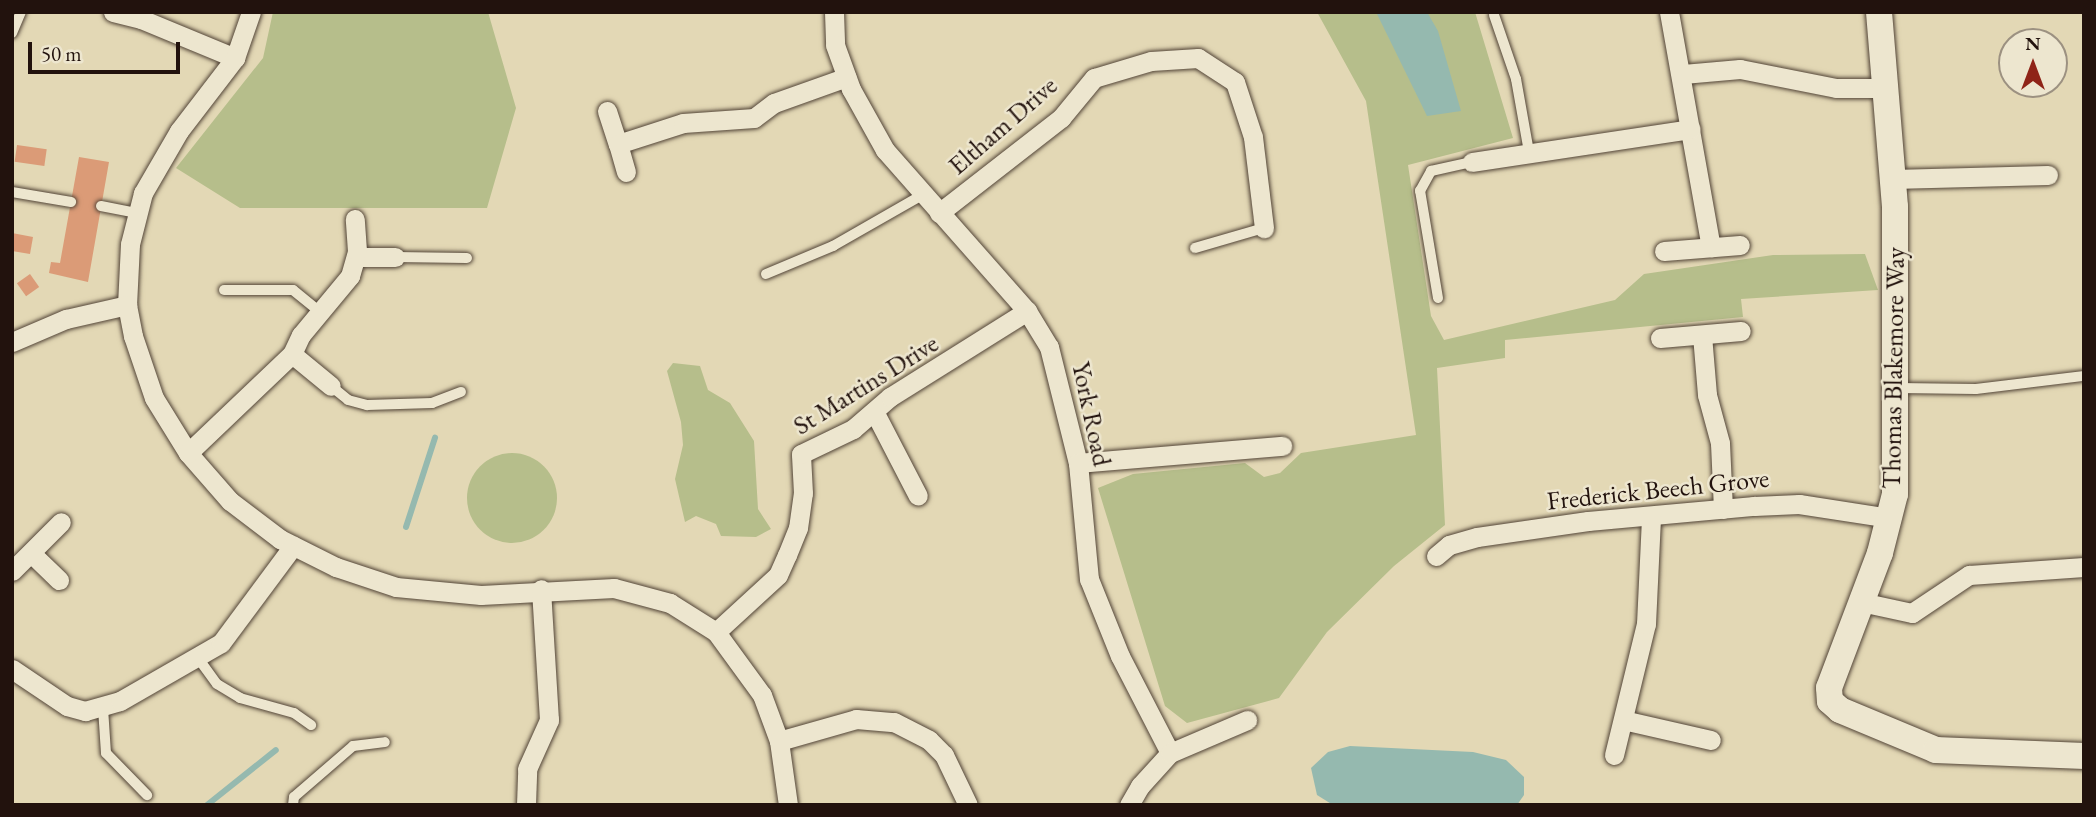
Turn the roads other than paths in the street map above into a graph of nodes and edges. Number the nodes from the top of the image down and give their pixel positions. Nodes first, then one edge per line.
1 (21, 12) edge
2 (113, 12) edge
3 (251, 12) edge
4 (834, 12) edge
5 (1669, 12) edge
6 (1879, 12) edge
7 (1494, 15) dead end
8 (143, 16) edge
9 (12, 33) edge
10 (235, 58) junction
11 (1683, 74) junction
12 (847, 77) junction
13 (1885, 88) junction
14 (607, 111) dead end
15 (1692, 129) junction
16 (618, 144) junction
17 (1529, 152) junction
18 (1472, 162) joint
19 (626, 172) dead end
20 (2048, 175) dead end
21 (1892, 179) junction
22 (12, 192) edge
23 (922, 195) junction
24 (71, 202) dead end
25 (101, 206) dead end
26 (137, 213) junction
27 (939, 213) junction
28 (355, 219) dead end
29 (1264, 228) joint
30 (1740, 245) dead end
31 (1711, 247) junction
32 (1195, 248) dead end
33 (1664, 251) dead end
34 (356, 257) junction
35 (395, 257) joint
36 (467, 258) dead end
37 (766, 274) dead end
38 (224, 290) dead end
39 (1438, 298) dead end
40 (127, 305) junction
41 (319, 311) junction
42 (1027, 311) junction
43 (1741, 331) dead end
44 (1702, 335) junction
45 (1660, 338) dead end
46 (12, 342) edge
47 (292, 354) junction
48 (2084, 376) edge
49 (331, 386) joint
50 (1897, 388) junction
51 (461, 392) dead end
52 (875, 412) junction
53 (1282, 446) dead end
54 (188, 453) junction
55 (1078, 463) junction
56 (918, 496) dead end
57 (1723, 509) junction
58 (1651, 517) junction
59 (1889, 518) junction
60 (61, 522) dead end
61 (293, 547) junction
62 (31, 552) junction
63 (1436, 556) dead end
64 (2084, 568) edge
65 (12, 571) edge
66 (59, 580) dead end
67 (541, 589) junction
68 (1861, 602) junction
69 (716, 632) junction
70 (198, 658) junction
71 (12, 669) edge
72 (103, 708) junction
73 (1247, 720) dead end
74 (1623, 720) junction
75 (312, 725) dead end
76 (1711, 740) dead end
77 (779, 741) junction
78 (385, 742) dead end
79 (1170, 753) junction
80 (1614, 755) dead end
81 (2084, 756) edge
82 (147, 795) dead end
83 (293, 805) edge
84 (526, 805) edge
85 (788, 805) edge
86 (968, 805) edge
87 (1129, 805) edge

1 - 9 lane
2 - 8 street
3 - 10 street
4 - 12 street, York Road
5 - 11 street
6 - 13 street, Thomas Blakemore Way
7 - 17 lane
8 - 10 street
10 - 26 street
11 - 13 street
11 - 15 street
12 - 16 street
12 - 23 street, York Road
13 - 21 street, Thomas Blakemore Way
14 - 16 street
15 - 17 street
15 - 31 street
16 - 19 street
17 - 18 street
18 - 39 lane
20 - 21 street
21 - 50 street, Thomas Blakemore Way
22 - 24 lane
23 - 27 street, York Road
23 - 37 lane
25 - 26 lane
26 - 40 street
27 - 29 street, Eltham Drive
27 - 42 street, York Road
28 - 34 street
29 - 32 lane
30 - 31 street
31 - 33 street
34 - 35 street
34 - 41 street
35 - 36 lane
38 - 41 lane
40 - 46 street
40 - 54 street
41 - 47 street
42 - 52 street, St Martins Drive
42 - 55 street, York Road
43 - 44 street
44 - 45 street
44 - 57 street
47 - 49 street
47 - 54 street
48 - 50 lane
49 - 51 lane
50 - 59 street, Thomas Blakemore Way
52 - 56 street
52 - 69 street, St Martins Drive
53 - 55 street
54 - 61 street
55 - 79 street, York Road
57 - 58 street, Frederick Beech Grove
57 - 59 street, Frederick Beech Grove
58 - 63 street, Frederick Beech Grove
58 - 74 street
59 - 68 street, Thomas Blakemore Way
60 - 62 street
61 - 67 street
61 - 70 street
62 - 65 street
62 - 66 street
64 - 68 street
67 - 69 street
67 - 84 street
68 - 81 street, Thomas Blakemore Way
69 - 77 street
70 - 72 street
70 - 75 lane
71 - 72 street
72 - 82 lane
73 - 79 street
74 - 76 street
74 - 80 street
77 - 85 street
77 - 86 street
78 - 83 lane
79 - 87 street

